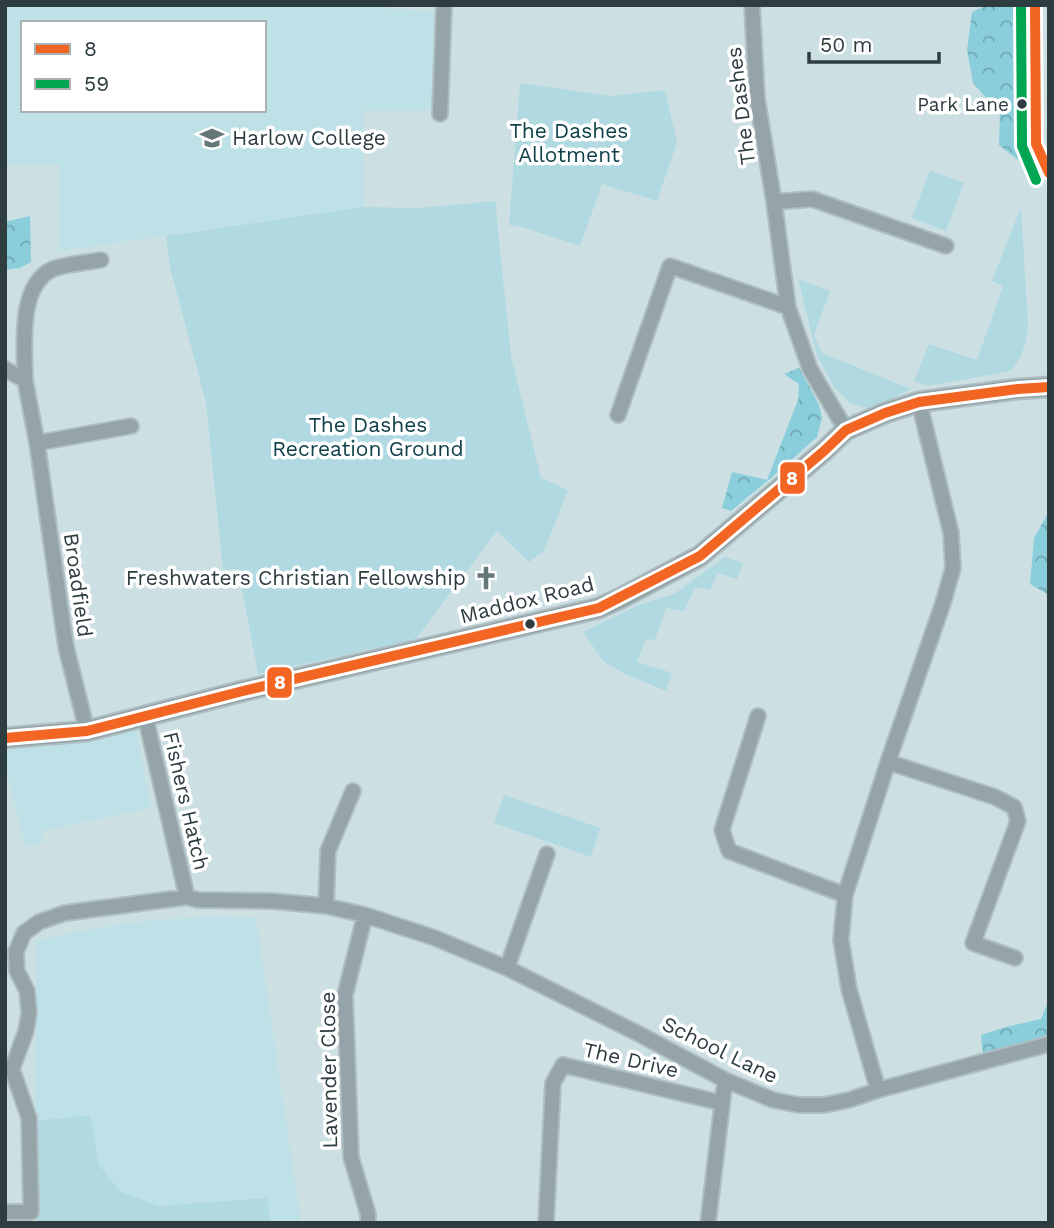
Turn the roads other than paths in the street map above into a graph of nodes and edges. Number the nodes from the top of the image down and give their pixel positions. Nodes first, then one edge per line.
1 (444, 5) edge
2 (752, 5) edge
3 (440, 114) dead end
4 (774, 202) junction
5 (946, 246) dead end
6 (101, 260) dead end
7 (789, 307) junction
8 (5, 369) edge
9 (24, 380) junction
10 (1049, 387) edge
11 (919, 402) junction
12 (618, 415) dead end
13 (131, 426) dead end
14 (846, 430) junction
15 (37, 443) junction
16 (145, 715) junction
17 (758, 716) dead end
18 (87, 731) junction
19 (5, 738) edge
20 (888, 762) junction
21 (353, 791) dead end
22 (547, 854) dead end
23 (845, 895) junction
24 (187, 897) junction
25 (326, 906) junction
26 (365, 915) junction
27 (1015, 958) dead end
28 (507, 968) junction
29 (1049, 1044) edge
30 (725, 1080) junction
31 (878, 1090) junction
32 (722, 1103) junction
33 (5, 1212) edge
34 (368, 1223) edge
35 (546, 1223) edge
36 (708, 1223) edge

1 - 3 street
2 - 4 street, The Dashes
4 - 5 street
4 - 7 street, The Dashes
6 - 9 street, Broadfield
7 - 12 street
7 - 14 street, The Dashes
8 - 9 street
9 - 15 street, Broadfield
10 - 11 street, Maddox Road
11 - 14 street, Maddox Road
11 - 20 street
13 - 15 street
14 - 16 street, Maddox Road
15 - 18 street, Broadfield
16 - 18 street, Maddox Road
16 - 24 street, Fishers Hatch
17 - 23 street
18 - 19 street, Maddox Road
20 - 23 street
20 - 27 street
21 - 25 street
22 - 28 street
23 - 31 street
24 - 25 street, School Lane
24 - 33 street, School Lane
25 - 26 street, School Lane
26 - 28 street, School Lane
26 - 34 street, Lavender Close
28 - 30 street, School Lane
29 - 31 street, School Lane
30 - 31 street, School Lane
30 - 32 street
32 - 35 street, The Drive
32 - 36 street

